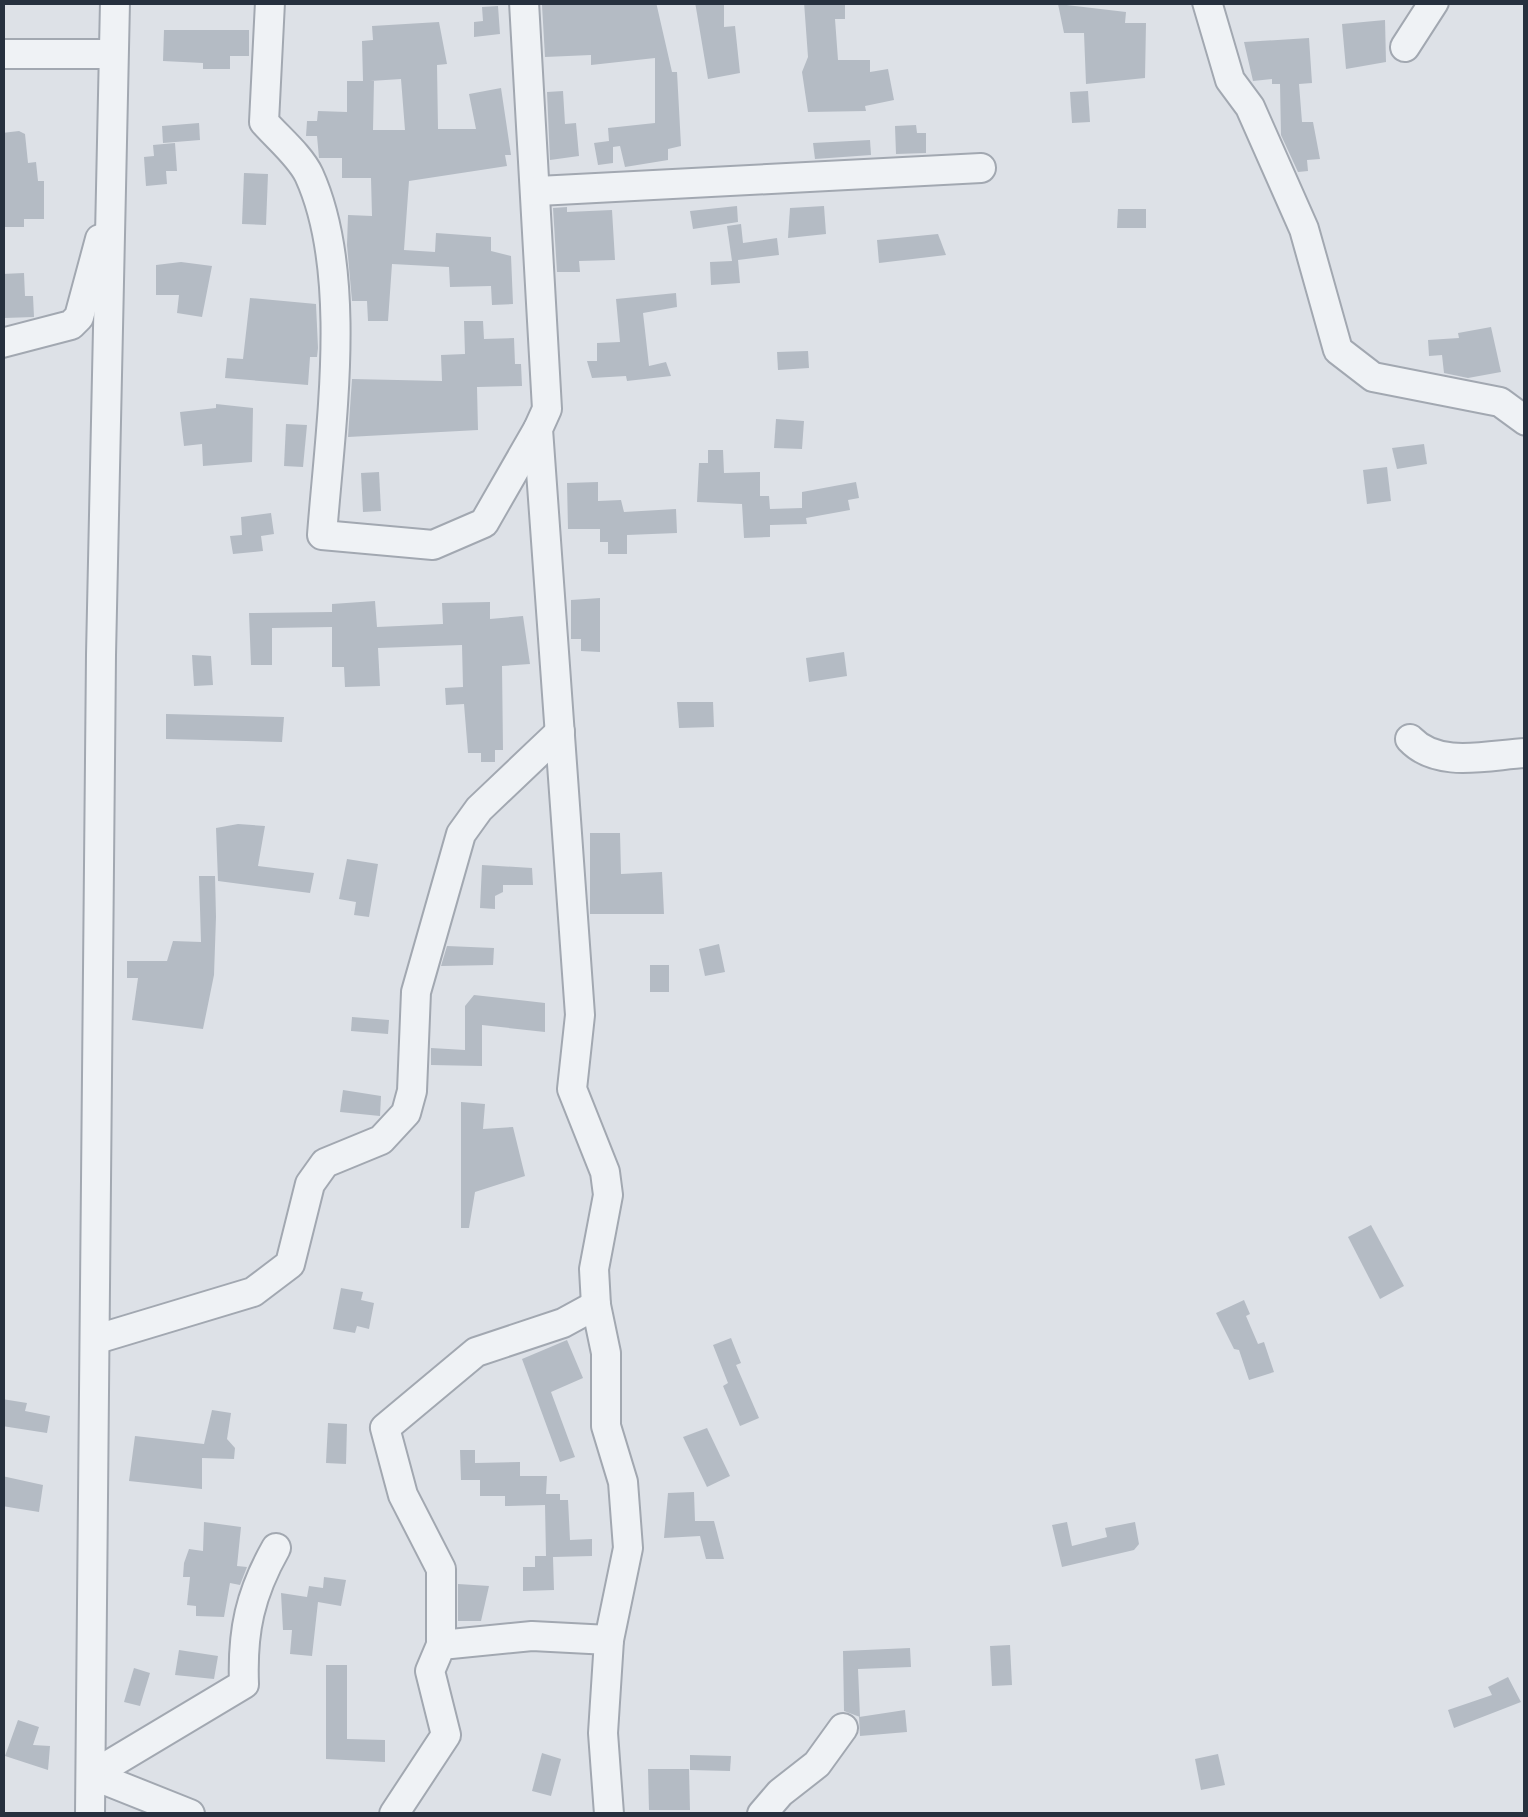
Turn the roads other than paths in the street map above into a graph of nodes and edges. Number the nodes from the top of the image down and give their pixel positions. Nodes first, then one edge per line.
1 (115, 2) edge
2 (270, 2) edge
3 (524, 2) edge
4 (1206, 2) edge
5 (1434, 2) edge
6 (1405, 47) dead end
7 (2, 54) edge
8 (114, 54) junction
9 (982, 168) dead end
10 (538, 191) junction
11 (111, 204) junction
12 (2, 343) edge
13 (1526, 421) edge
14 (538, 429) junction
15 (560, 732) junction
16 (1410, 740) dead end
17 (1526, 753) edge
18 (596, 1305) junction
19 (97, 1339) junction
20 (276, 1548) dead end
21 (609, 1640) junction
22 (441, 1644) junction
23 (843, 1728) dead end
24 (92, 1775) junction
25 (90, 1814) edge
26 (190, 1814) edge
27 (394, 1814) edge
28 (608, 1814) edge
29 (762, 1814) edge

1 - 8 street
2 - 14 street
3 - 10 street
4 - 13 street
5 - 6 street
7 - 8 street
8 - 11 street
9 - 10 street
10 - 14 street
11 - 12 street
11 - 19 street
14 - 15 street
15 - 18 street
15 - 19 street
16 - 17 street
18 - 21 street
18 - 22 street
19 - 24 street
20 - 24 street
21 - 22 street
21 - 28 street
22 - 27 street
23 - 29 street
24 - 25 street
24 - 26 street

